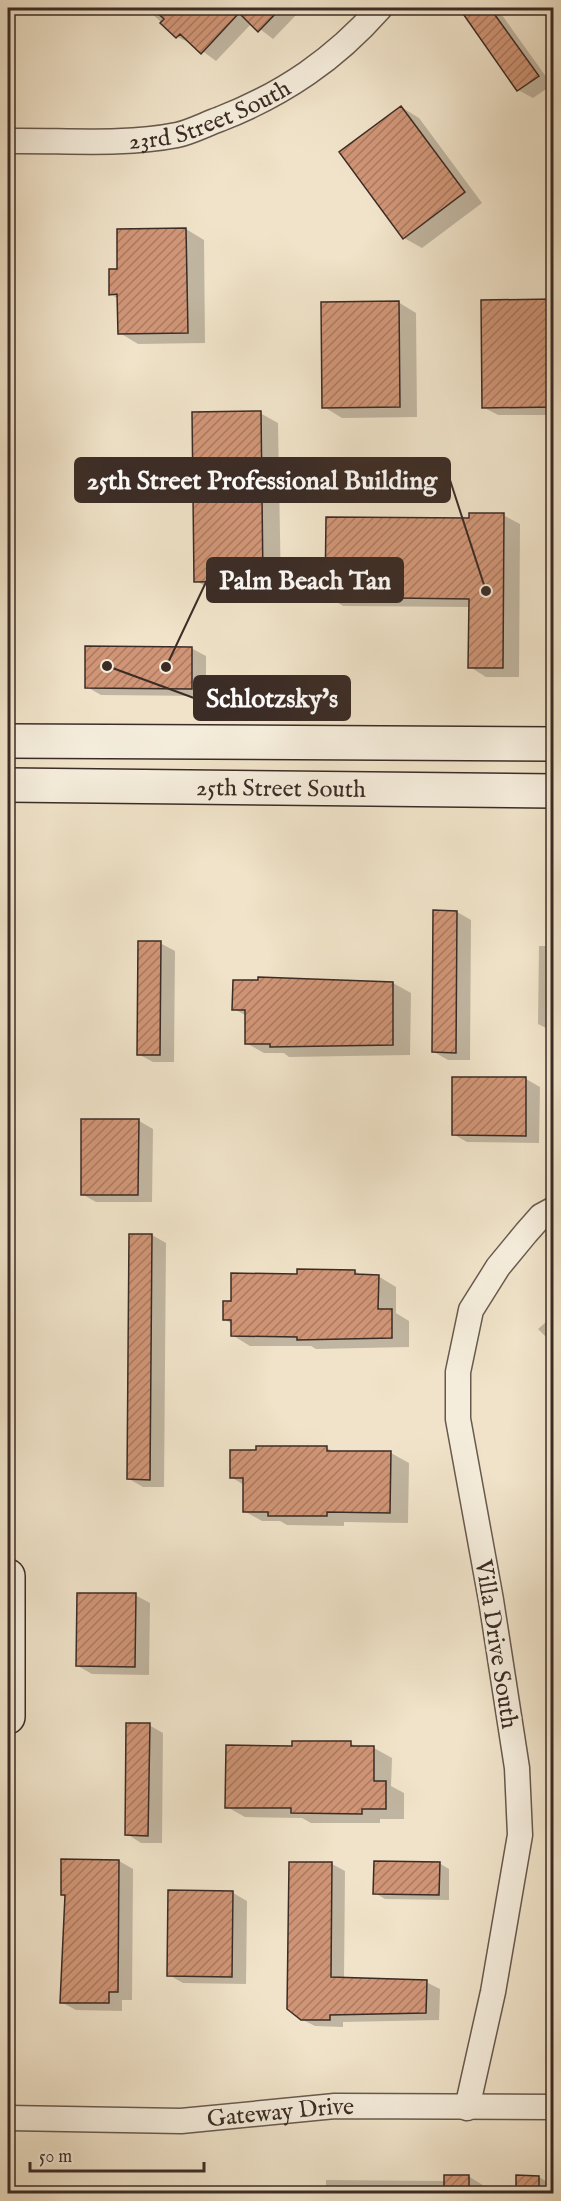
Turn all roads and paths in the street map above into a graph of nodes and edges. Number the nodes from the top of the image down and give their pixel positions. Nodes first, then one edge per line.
1 (380, 8) edge
2 (8, 141) edge
3 (8, 741) edge
4 (554, 744) edge
5 (8, 784) edge
6 (554, 791) edge
7 (554, 1209) edge
8 (8, 1576) edge
9 (8, 1717) edge
10 (554, 2107) edge
11 (467, 2108) junction
12 (8, 2118) edge

1 - 2 street, 23rd Street South
3 - 4 main road, 25th Street South
5 - 6 main road, 25th Street South
7 - 11 street, Villa Drive South
8 - 9 main road
10 - 11 street, Gateway Drive
11 - 12 street, Gateway Drive

